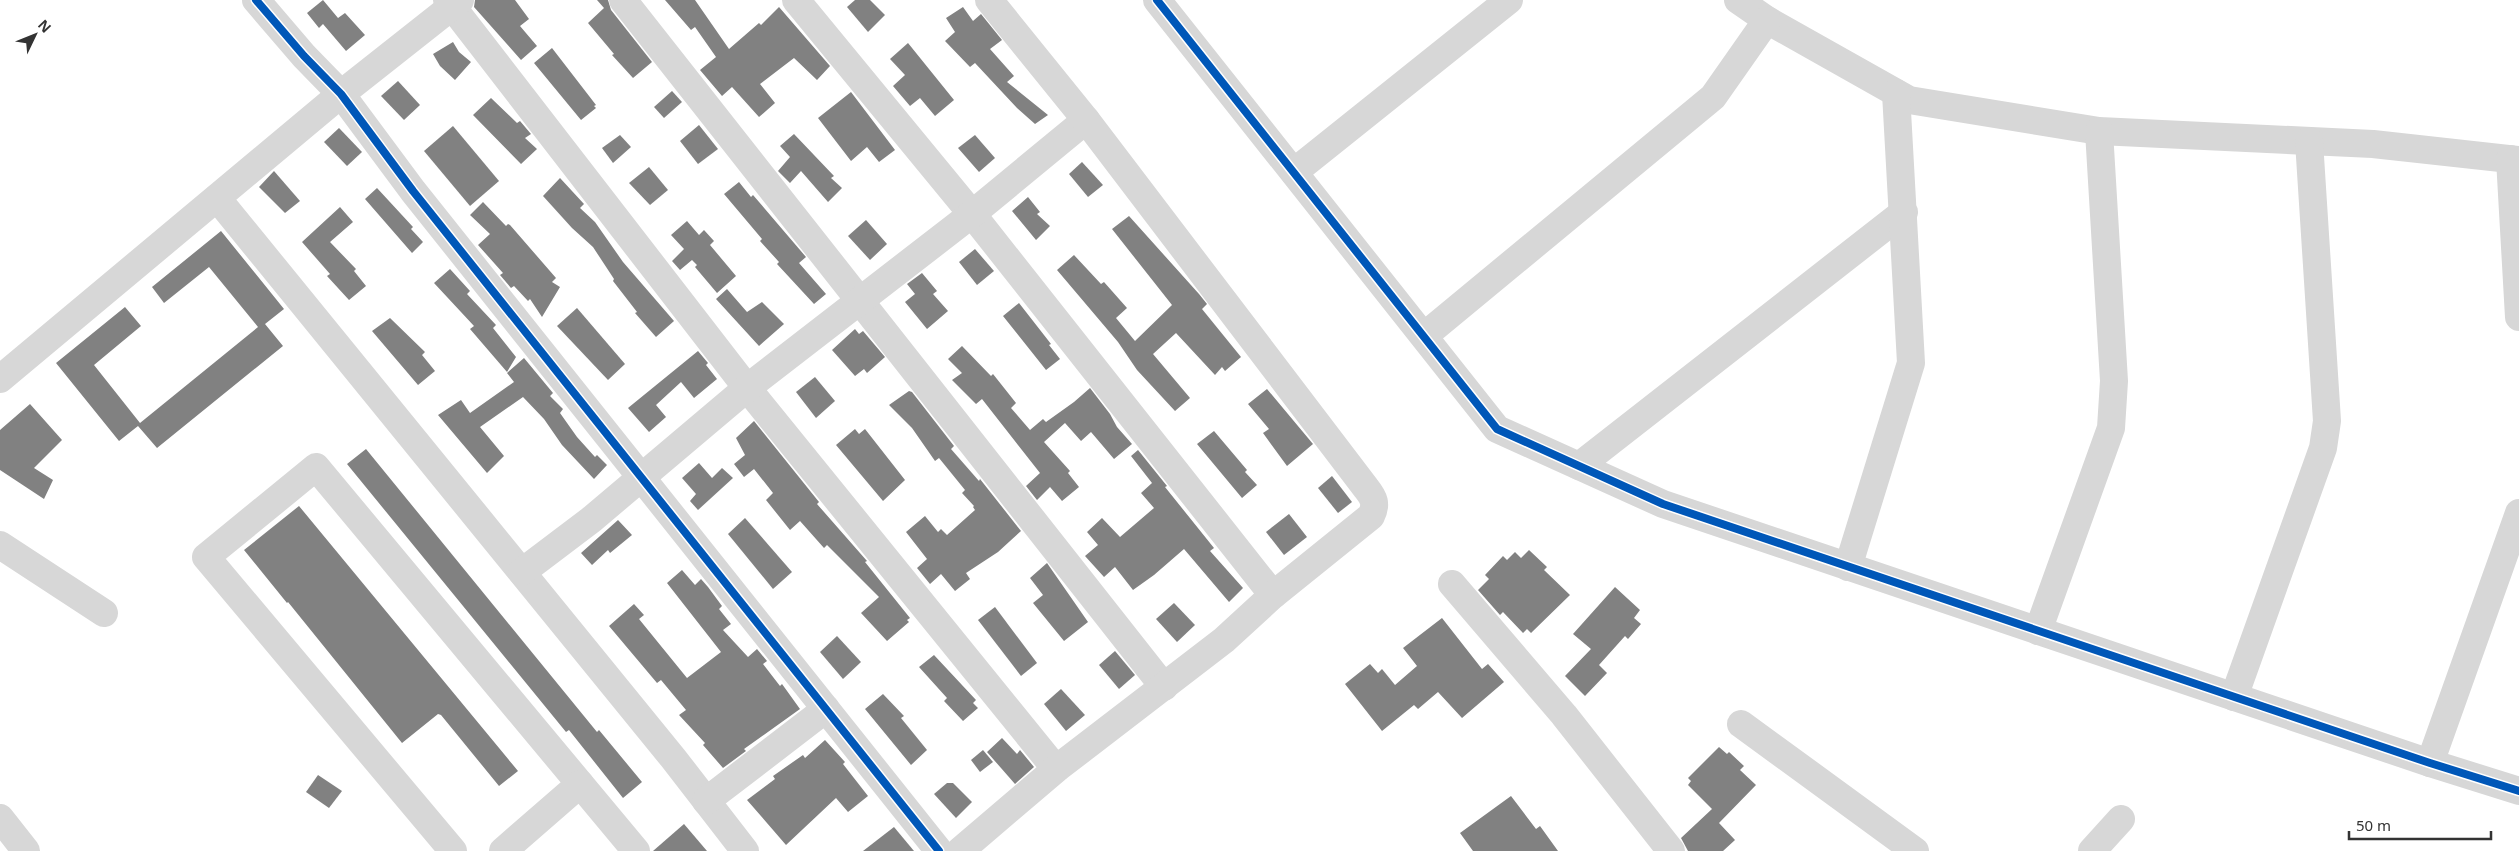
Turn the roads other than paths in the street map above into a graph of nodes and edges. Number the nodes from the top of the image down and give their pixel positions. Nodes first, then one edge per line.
1 (256, 0) edge
2 (623, 0) edge
3 (796, 0) edge
4 (990, 0) edge
5 (1509, 0) edge
6 (1738, 0) edge
7 (453, 2) edge
8 (1166, 3) edge
9 (1767, 20) junction
10 (1896, 93) junction
11 (341, 94) junction
12 (1086, 120) junction
13 (2100, 131) junction
14 (2309, 140) junction
15 (2514, 160) edge
16 (1294, 172) junction
17 (217, 198) junction
18 (1904, 212) junction
19 (972, 214) junction
20 (859, 301) junction
21 (2519, 317) edge
22 (1424, 336) junction
23 (0, 379) edge
24 (747, 388) junction
25 (1579, 466) junction
26 (641, 479) junction
27 (2519, 513) edge
28 (0, 545) edge
29 (1848, 567) junction
30 (522, 572) junction
31 (1452, 584) dead end
32 (1273, 595) junction
33 (104, 613) dead end
34 (2038, 631) junction
35 (1164, 687) junction
36 (2234, 697) junction
37 (826, 709) junction
38 (1741, 724) dead end
39 (2430, 764) junction
40 (1056, 769) junction
41 (580, 784) junction
42 (2519, 791) edge
43 (706, 801) junction
44 (0, 818) edge
45 (2121, 818) dead end
46 (26, 851) edge
47 (454, 851) edge
48 (503, 851) edge
49 (636, 851) edge
50 (745, 851) edge
51 (939, 851) edge
52 (960, 851) edge
53 (1671, 851) edge
54 (1915, 851) edge
55 (2092, 851) edge

1 - 11 street
2 - 20 street
3 - 19 street
4 - 12 street
5 - 16 street
6 - 9 street
7 - 11 street
7 - 24 street
8 - 16 street
9 - 10 street
9 - 22 street
10 - 13 street
10 - 18 street
11 - 17 street
11 - 26 street
12 - 19 street
12 - 32 street
13 - 14 street
13 - 34 street
14 - 15 street
14 - 36 street
15 - 21 street
16 - 22 street
17 - 23 street
17 - 30 street
18 - 25 street
18 - 29 street
19 - 20 street
19 - 32 street
20 - 24 street
20 - 35 street
22 - 25 street
24 - 26 street
24 - 40 street
25 - 29 street
26 - 30 street
26 - 37 street
27 - 39 street
28 - 33 street
29 - 34 street
30 - 43 street
31 - 53 street
32 - 35 street
34 - 36 street
35 - 40 street
36 - 39 street
37 - 43 street
37 - 51 street
38 - 54 street
39 - 42 street
40 - 52 street
41 - 47 street
41 - 48 street
41 - 49 street
43 - 50 street
44 - 46 street
45 - 55 street

